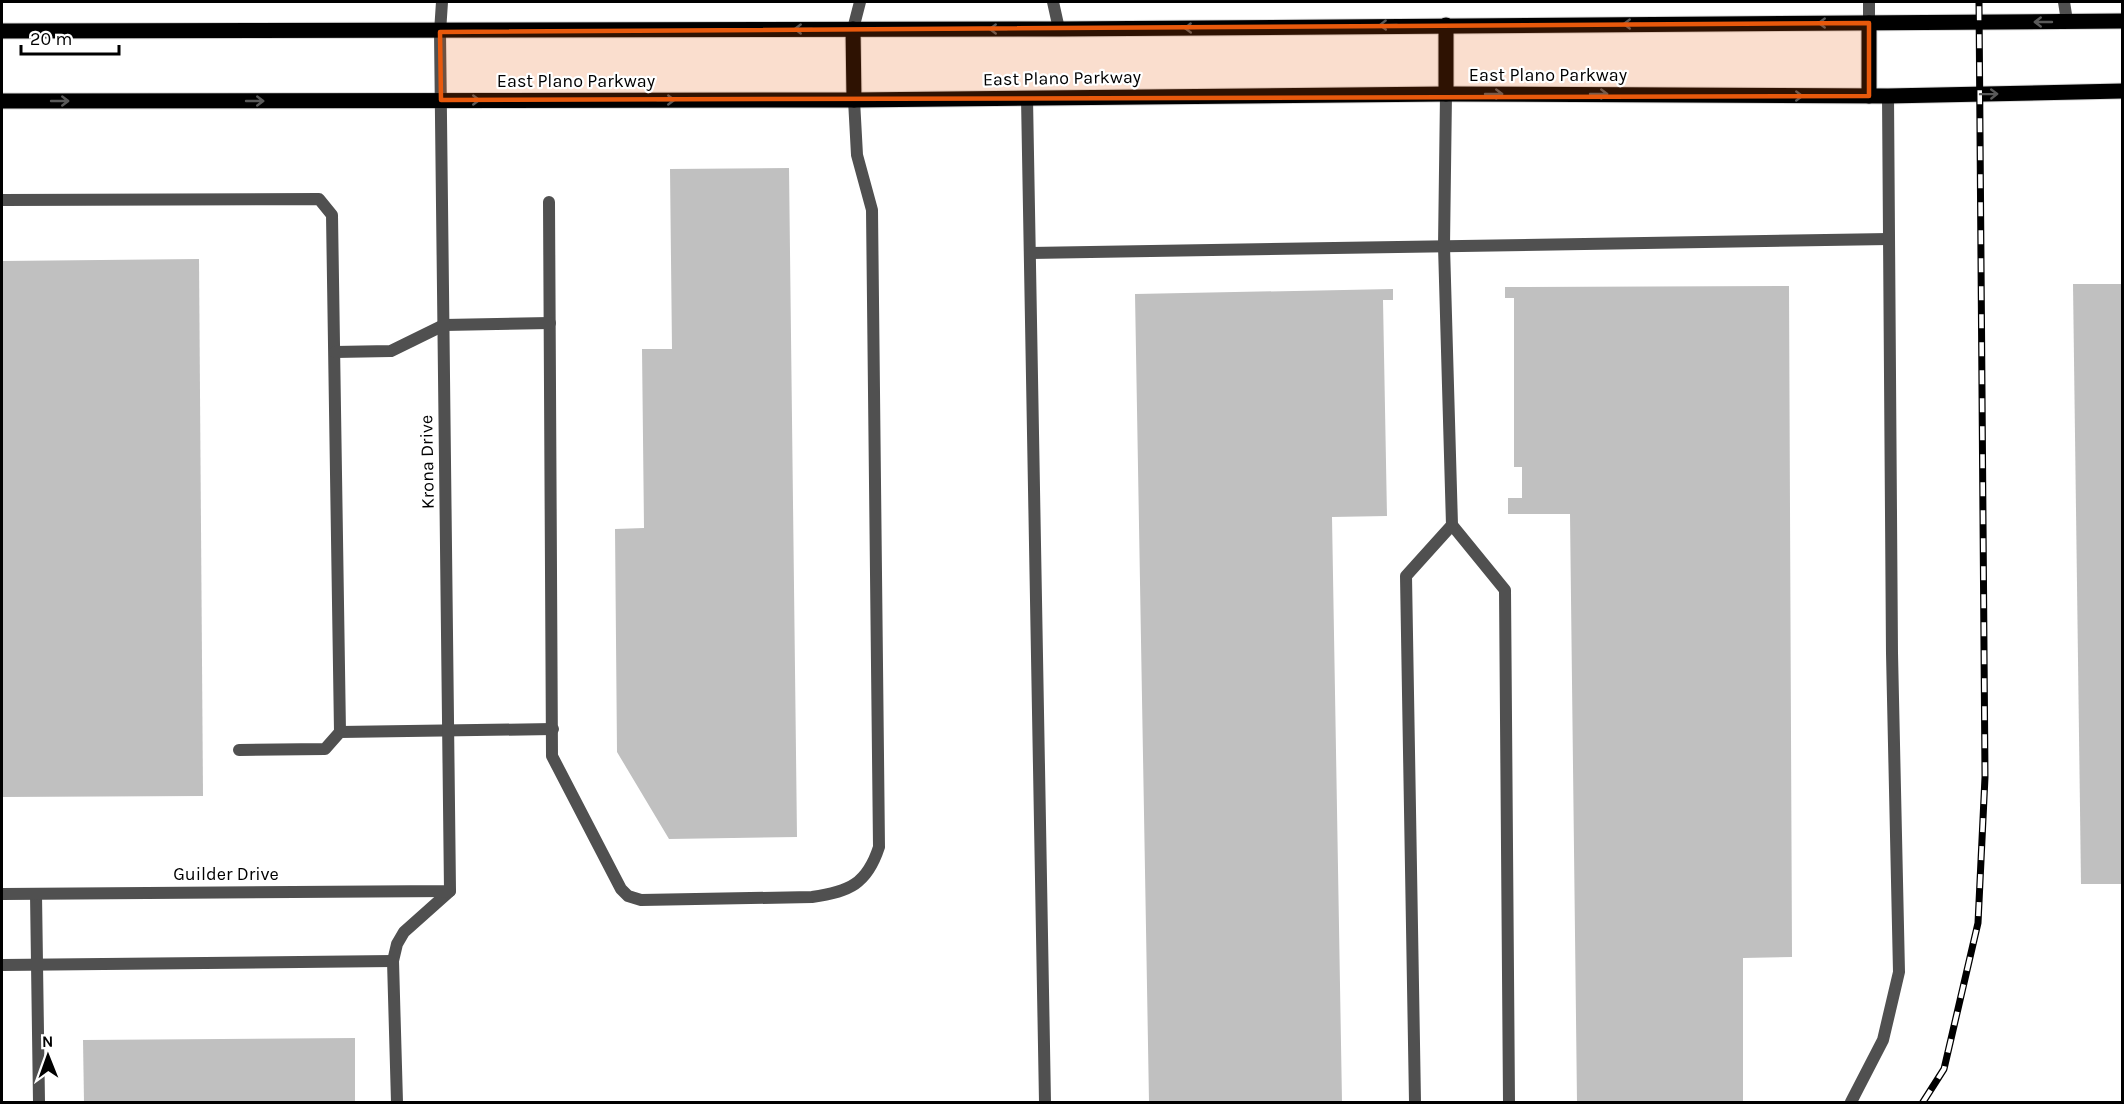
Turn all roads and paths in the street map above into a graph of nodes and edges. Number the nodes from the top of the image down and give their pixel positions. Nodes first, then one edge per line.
1 (442, 2) edge
2 (860, 2) edge
3 (1053, 2) edge
4 (1869, 2) edge
5 (2064, 2) edge
6 (2067, 21) junction
7 (2122, 21) edge
8 (1869, 23) junction
9 (1446, 25) junction
10 (853, 29) junction
11 (1059, 29) junction
12 (2, 31) edge
13 (440, 32) junction
14 (2122, 91) edge
15 (1446, 94) junction
16 (1869, 96) junction
17 (1888, 96) junction
18 (1027, 98) junction
19 (441, 100) junction
20 (854, 100) junction
21 (2, 101) edge
22 (2, 200) edge
23 (549, 202) dead end
24 (1888, 239) junction
25 (1444, 246) junction
26 (1030, 253) junction
27 (550, 323) junction
28 (444, 325) junction
29 (335, 352) junction
30 (1452, 525) junction
31 (553, 729) junction
32 (447, 730) junction
33 (340, 732) junction
34 (239, 750) dead end
35 (450, 891) junction
36 (2, 894) edge
37 (36, 894) junction
38 (393, 961) junction
39 (37, 964) junction
40 (2, 965) edge
41 (39, 1102) edge
42 (397, 1102) edge
43 (1045, 1102) edge
44 (1415, 1102) edge
45 (1509, 1102) edge
46 (1851, 1102) edge

1 - 13 street, Krona Drive
2 - 10 street
3 - 11 street
4 - 8 street
5 - 6 street
6 - 7 main road
6 -> 8 main road
8 -> 9 main road
8 - 16 main road
9 -> 11 main road
9 - 15 main road
11 -> 10 main road
10 -> 13 main road
10 - 20 main road
12 - 13 main road
13 - 19 street, Krona Drive
17 -> 14 main road, East Plano Parkway
15 -> 16 main road, East Plano Parkway
15 - 18 main road, East Plano Parkway
15 - 25 street
16 - 17 main road, East Plano Parkway
17 - 24 street
18 - 20 main road, East Plano Parkway
18 - 26 street
19 -> 20 main road, East Plano Parkway
21 -> 19 main road, East Plano Parkway
19 - 28 street, Krona Drive
20 - 31 street
22 - 29 street
23 - 27 street
24 - 25 street
24 - 46 street
25 - 26 street
25 - 30 street
26 - 43 street
27 - 28 street
27 - 31 street
28 - 29 street
28 - 32 street, Krona Drive
29 - 33 street
30 - 44 street
30 - 45 street
31 - 32 street
32 - 33 street
32 - 35 street, Krona Drive
33 - 34 street
35 - 37 street, Guilder Drive
35 - 38 street
36 - 37 street, Guilder Drive
37 - 39 street
38 - 39 street
38 - 42 street
39 - 40 street
39 - 41 street

